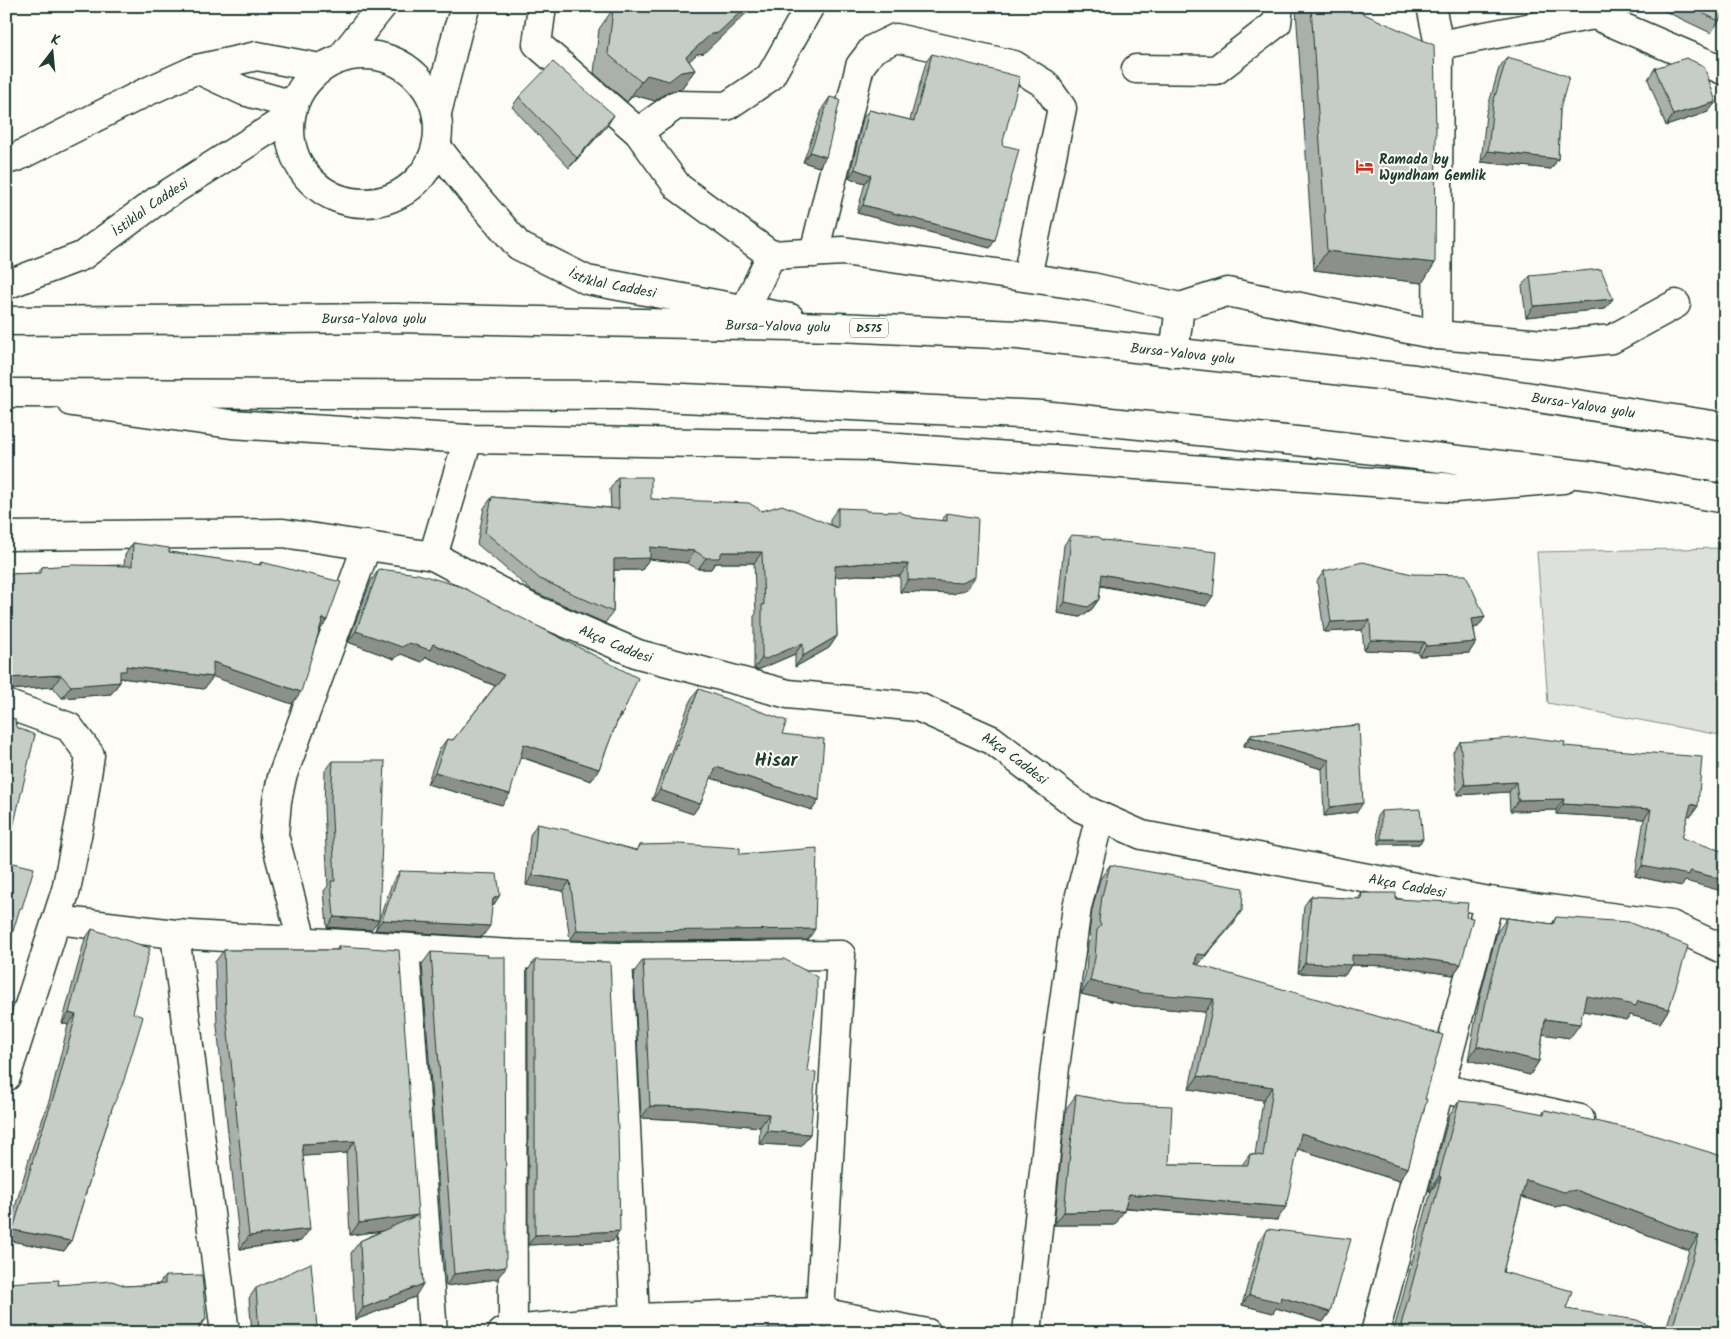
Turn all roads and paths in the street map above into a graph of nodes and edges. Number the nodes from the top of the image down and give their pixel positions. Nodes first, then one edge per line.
1 (382, 6) edge
2 (466, 6) edge
3 (542, 6) edge
4 (810, 6) edge
5 (1279, 6) edge
6 (1431, 6) edge
7 (1602, 11) edge
8 (1439, 45) junction
9 (331, 63) junction
10 (197, 69) junction
11 (1136, 69) dead end
12 (1725, 71) edge
13 (291, 111) junction
14 (437, 113) junction
15 (638, 132) junction
16 (437, 147) junction
17 (6, 160) edge
18 (814, 253) junction
19 (771, 255) junction
20 (1027, 278) junction
21 (6, 285) edge
22 (1676, 304) dead end
23 (1180, 307) junction
24 (735, 318) junction
25 (6, 321) edge
26 (1437, 335) junction
27 (1174, 353) junction
28 (9, 393) edge
29 (1725, 427) edge
30 (468, 439) junction
31 (1594, 476) junction
32 (1725, 499) edge
33 (6, 536) edge
34 (367, 545) junction
35 (433, 556) junction
36 (6, 704) edge
37 (1100, 816) junction
38 (1489, 901) junction
39 (57, 920) junction
40 (176, 934) junction
41 (302, 941) junction
42 (405, 948) junction
43 (1725, 950) edge
44 (512, 954) junction
45 (618, 957) junction
46 (6, 1077) edge
47 (1440, 1088) junction
48 (1605, 1124) edge
49 (820, 1312) junction
50 (635, 1318) junction
51 (508, 1331) edge
52 (225, 1333) edge
53 (433, 1333) edge
54 (927, 1333) edge
55 (1027, 1333) edge
56 (1375, 1333) edge

1 - 9 main road
2 - 14 main road
3 - 15 main road
4 - 15 main road
5 - 11 main road
6 - 8 main road
7 - 8 main road
7 - 12 main road
8 - 26 main road
9 - 10 main road
9 - 13 main road
9 - 14 main road
10 - 13 main road
10 - 17 main road
13 - 16 main road
13 - 21 main road, İstiklal Caddesi
14 - 16 main road
15 - 19 main road
16 - 24 main road, İstiklal Caddesi
18 - 19 main road
18 - 20 main road
18 - 20 main road
19 - 24 main road
20 - 23 main road
22 - 26 main road
23 - 26 main road
23 - 27 main road
24 - 25 main road, Bursa-Yalova yolu / D575
24 - 27 main road, Bursa-Yalova yolu / D575
27 - 29 main road, Bursa-Yalova yolu / D575
28 - 30 main road
28 - 31 main road
30 - 31 main road
30 - 35 main road
31 - 32 main road
33 - 34 main road, Akça Caddesi
34 - 35 main road, Akça Caddesi
34 - 41 main road
35 - 37 main road, Akça Caddesi
36 - 39 main road
37 - 38 main road, Akça Caddesi
37 - 55 main road
38 - 43 main road, Akça Caddesi
38 - 47 main road
39 - 40 main road
39 - 46 main road
40 - 41 main road
40 - 52 main road
41 - 42 main road
42 - 44 main road
42 - 53 main road
44 - 45 main road
44 - 51 main road
45 - 49 main road
45 - 50 main road
47 - 48 main road
47 - 56 main road
49 - 50 main road
49 - 54 main road
50 - 51 main road

